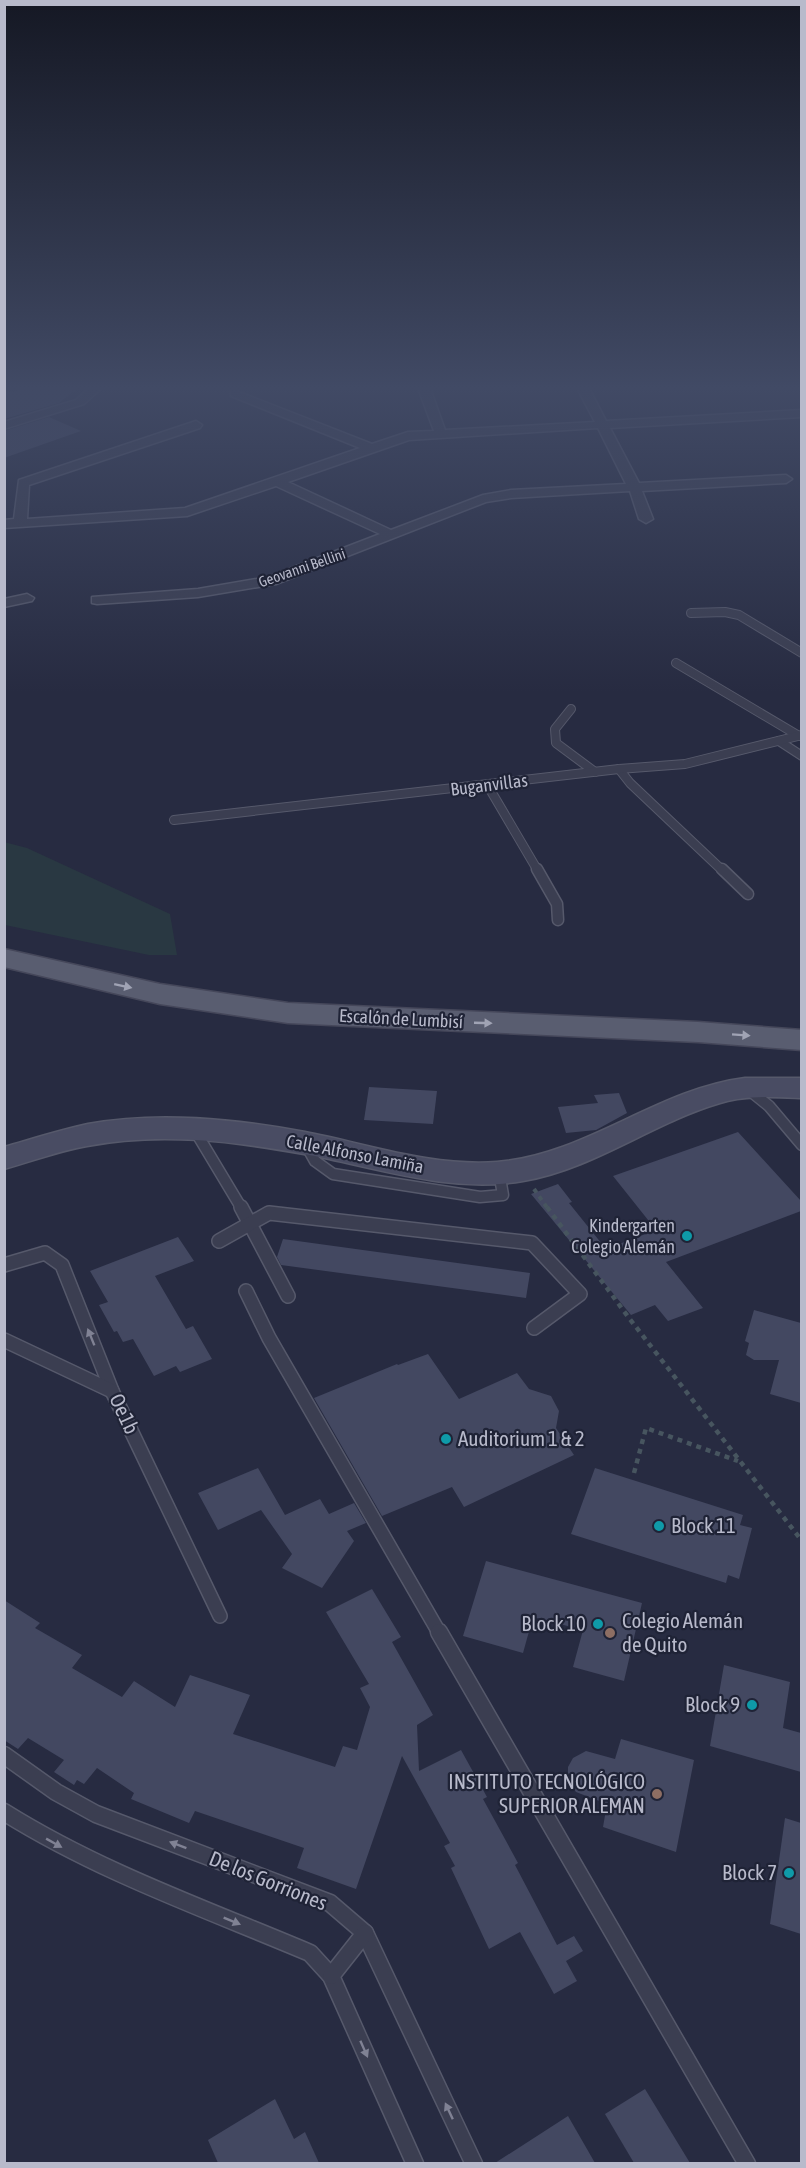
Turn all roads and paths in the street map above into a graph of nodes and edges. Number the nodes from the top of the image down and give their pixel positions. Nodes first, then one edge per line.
1 (23, 489) edge
2 (256, 489) edge
3 (293, 489) edge
4 (611, 489) edge
5 (635, 489) edge
6 (646, 519) dead end
7 (20, 522) junction
8 (4, 524) edge
9 (392, 535) junction
10 (27, 598) dead end
11 (97, 600) dead end
12 (4, 603) edge
13 (691, 613) dead end
14 (801, 653) edge
15 (676, 663) dead end
16 (571, 709) dead end
17 (800, 736) edge
18 (779, 741) junction
19 (801, 756) edge
20 (619, 769) junction
21 (595, 772) junction
22 (488, 786) junction
23 (174, 820) dead end
24 (748, 894) dead end
25 (558, 921) dead end
26 (4, 938) edge
27 (4, 958) edge
28 (801, 1019) edge
29 (801, 1040) edge
30 (747, 1088) junction
31 (801, 1088) edge
32 (194, 1128) junction
33 (801, 1145) edge
34 (4, 1158) edge
35 (531, 1186) dead end
36 (250, 1222) junction
37 (219, 1241) dead end
38 (4, 1265) edge
39 (246, 1291) dead end
40 (288, 1296) dead end
41 (534, 1328) dead end
42 (4, 1340) edge
43 (112, 1391) junction
44 (739, 1461) junction
45 (634, 1473) dead end
46 (801, 1541) edge
47 (220, 1616) dead end
48 (4, 1755) edge
49 (4, 1812) edge
50 (364, 1933) junction
51 (331, 1976) junction
52 (415, 2163) edge
53 (474, 2163) edge
54 (747, 2163) edge

1 - 7 street
2 - 7 street
3 - 9 street
4 - 9 street, Geovanni Bellini
5 - 6 street
7 - 8 street
9 - 11 street, Geovanni Bellini
10 - 12 street
13 - 14 lane
15 - 17 lane
16 - 21 lane
17 - 18 lane, Buganvillas
18 - 19 lane
18 - 20 lane, Buganvillas
20 - 21 lane, Buganvillas
20 - 24 lane
21 - 22 lane, Buganvillas
22 - 23 lane, Buganvillas
22 - 25 lane
26 - 28 main road, Escalón de Lumbisí
27 -> 29 main road, Escalón de Lumbisí
30 - 31 street, Calle Alfonso Lamiña
30 - 32 street, Calle Alfonso Lamiña
30 - 33 lane
32 - 34 street, Calle Alfonso Lamiña
32 - 36 lane
35 - 44 path
36 - 37 lane
36 - 40 lane
36 - 41 lane
43 -> 38 lane, Oe1b
39 - 54 lane
42 - 43 lane
43 - 47 lane, Oe1b
44 - 45 path
44 - 46 path
50 -> 48 lane, De los Gorriones
49 -> 51 lane
50 - 51 lane
53 -> 50 lane, De los Gorriones
51 -> 52 lane

